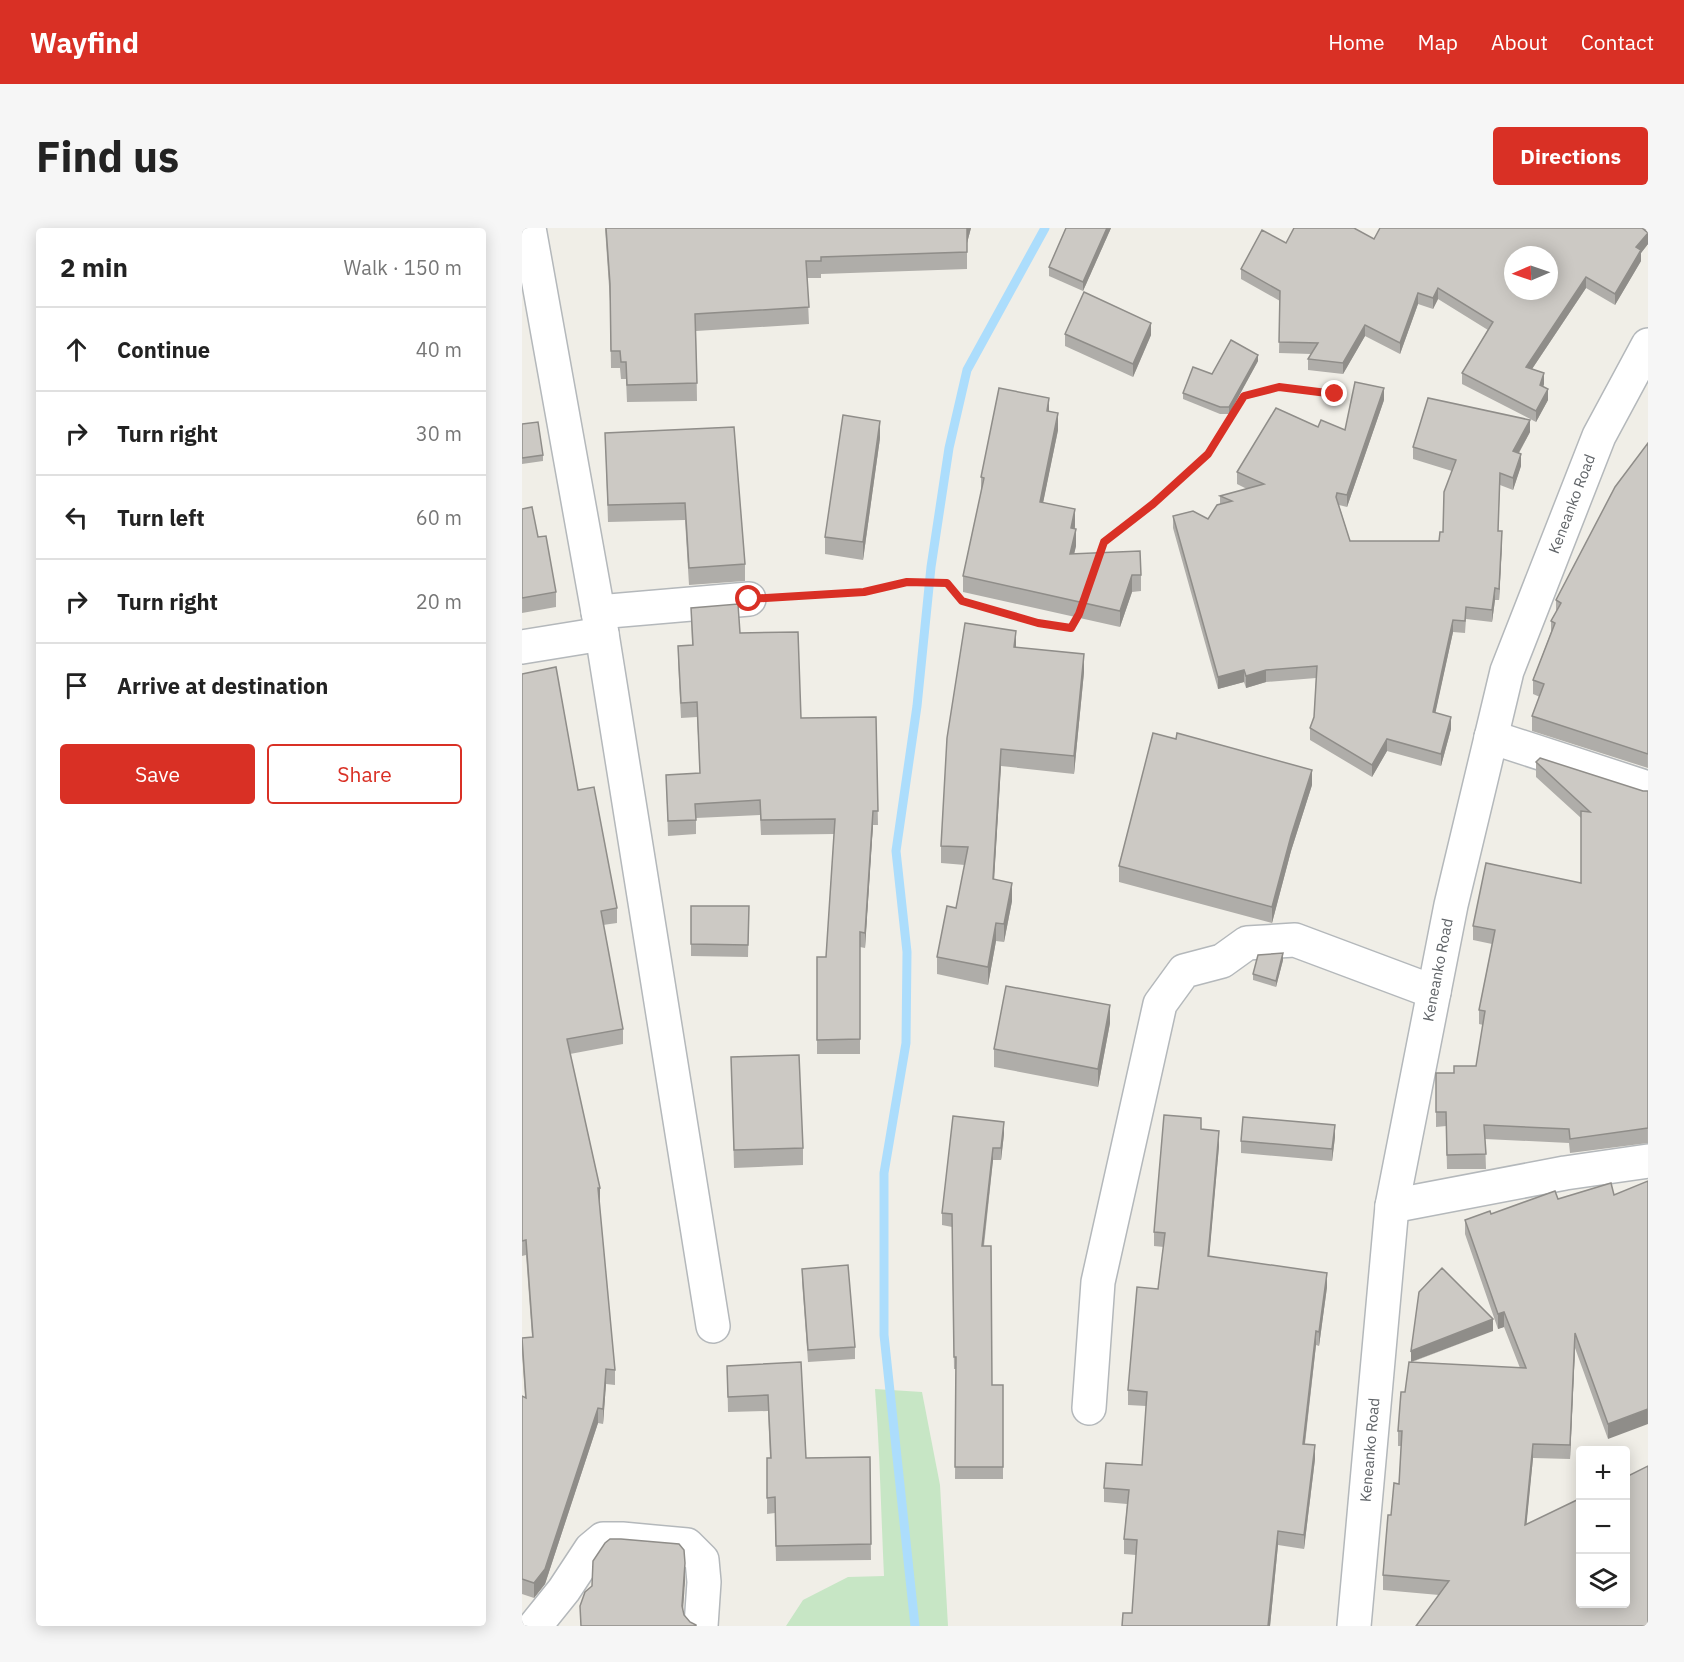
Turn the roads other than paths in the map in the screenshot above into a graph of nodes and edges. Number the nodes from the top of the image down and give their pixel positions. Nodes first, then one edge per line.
1 (529, 228) edge
2 (1648, 345) edge
3 (749, 599) road end
4 (600, 623) junction
5 (522, 647) edge
6 (1491, 737) junction
7 (1648, 788) edge
8 (1434, 992) junction
9 (1648, 1161) edge
10 (1392, 1206) junction
11 (713, 1326) dead end
12 (1089, 1408) dead end
13 (535, 1626) edge
14 (701, 1626) edge
15 (1354, 1626) edge

1 - 4 street
2 - 6 street, Keneanko Road
3 - 4 street
4 - 5 street
4 - 11 street
6 - 7 street
6 - 8 street, Keneanko Road
8 - 10 street, Keneanko Road
8 - 12 street
9 - 10 street
10 - 15 street, Keneanko Road
13 - 14 street

